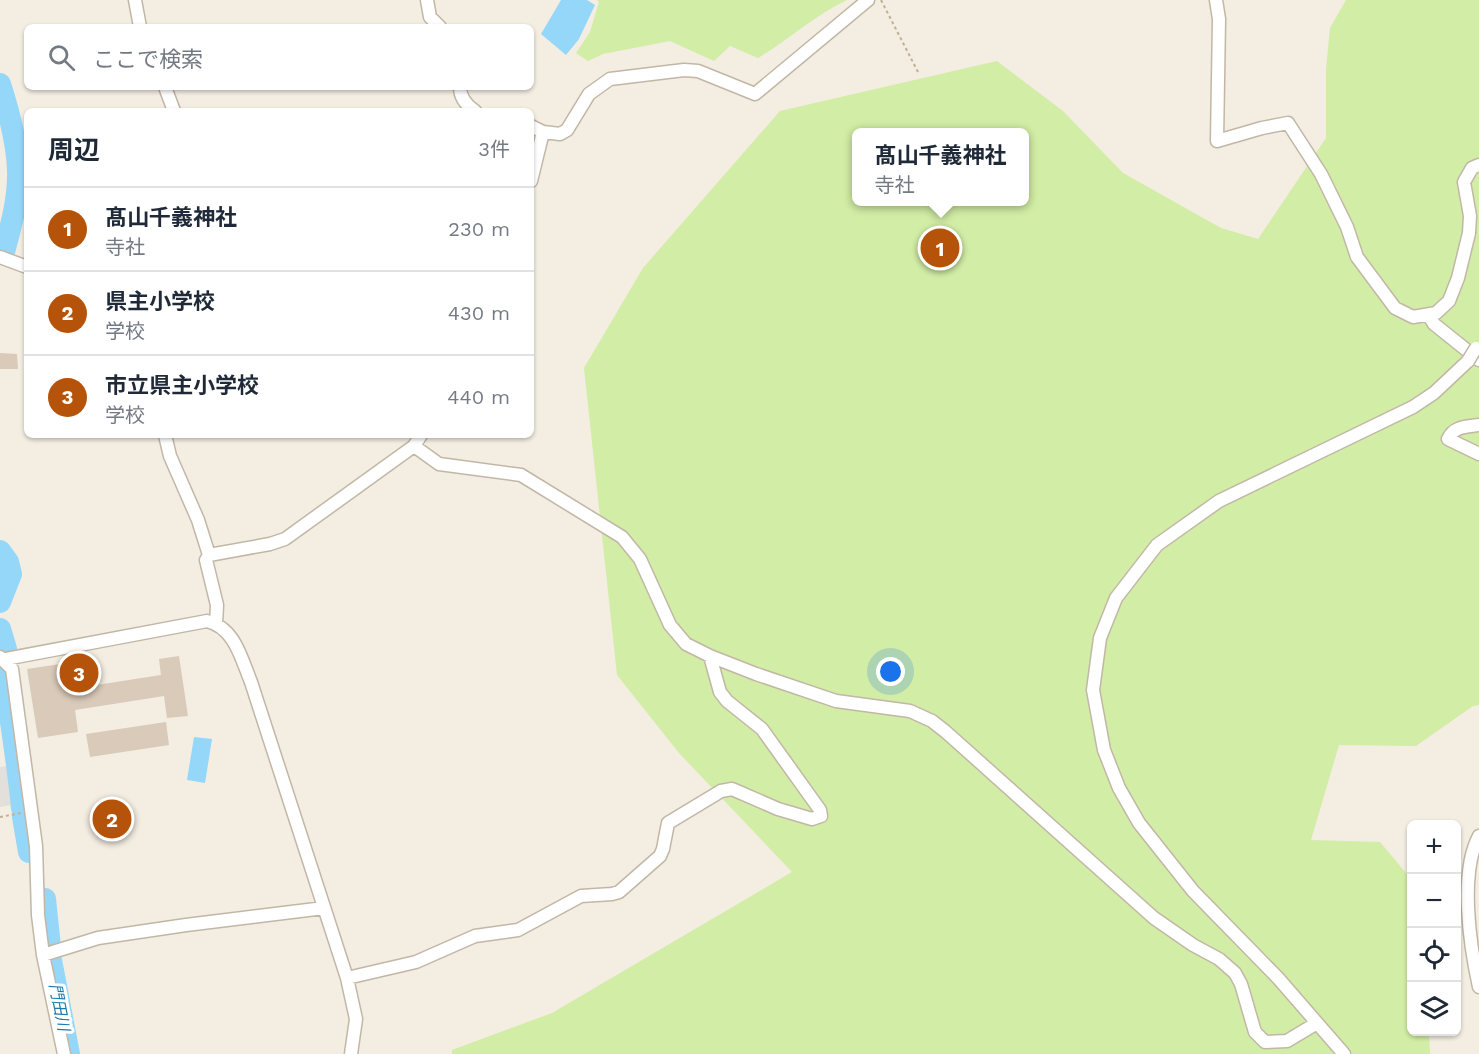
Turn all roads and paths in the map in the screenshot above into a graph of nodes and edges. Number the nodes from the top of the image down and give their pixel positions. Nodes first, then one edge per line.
1 (135, 0) edge
2 (427, 0) edge
3 (868, 0) edge
4 (881, 0) edge
5 (1216, 0) edge
6 (139, 24) edge
7 (437, 24) edge
8 (918, 72) dead end
9 (166, 90) edge
10 (460, 90) edge
11 (173, 108) edge
12 (470, 108) edge
13 (534, 128) edge
14 (543, 132) junction
15 (1479, 165) edge
16 (534, 169) edge
17 (0, 257) edge
18 (24, 266) edge
19 (1429, 316) junction
20 (1475, 352) edge
21 (1479, 425) edge
22 (166, 438) edge
23 (418, 440) edge
24 (1479, 454) edge
25 (208, 555) junction
26 (216, 624) junction
27 (710, 656) junction
28 (1, 659) edge
29 (31, 810) junction
30 (0, 817) edge
31 (1479, 836) edge
32 (324, 908) junction
33 (43, 954) junction
34 (347, 978) junction
35 (1479, 987) edge
36 (1317, 1023) junction
37 (64, 1054) edge
38 (351, 1054) edge
39 (1344, 1054) edge

1 - 6 street
2 - 7 street
3 - 14 street
4 - 8 path
5 - 19 street
9 - 11 street
10 - 12 street
13 - 14 street
14 - 16 street
15 - 19 street
17 - 18 street
19 - 20 street
20 - 36 street
21 - 24 street
22 - 25 street
23 - 25 street
23 - 27 street
25 - 26 street
26 - 28 street
26 - 32 street
27 - 34 street
27 - 36 street
28 - 29 street
29 - 30 path
29 - 33 street
31 - 35 street
32 - 33 street
32 - 34 street
33 - 37 street
34 - 38 street
36 - 39 street

